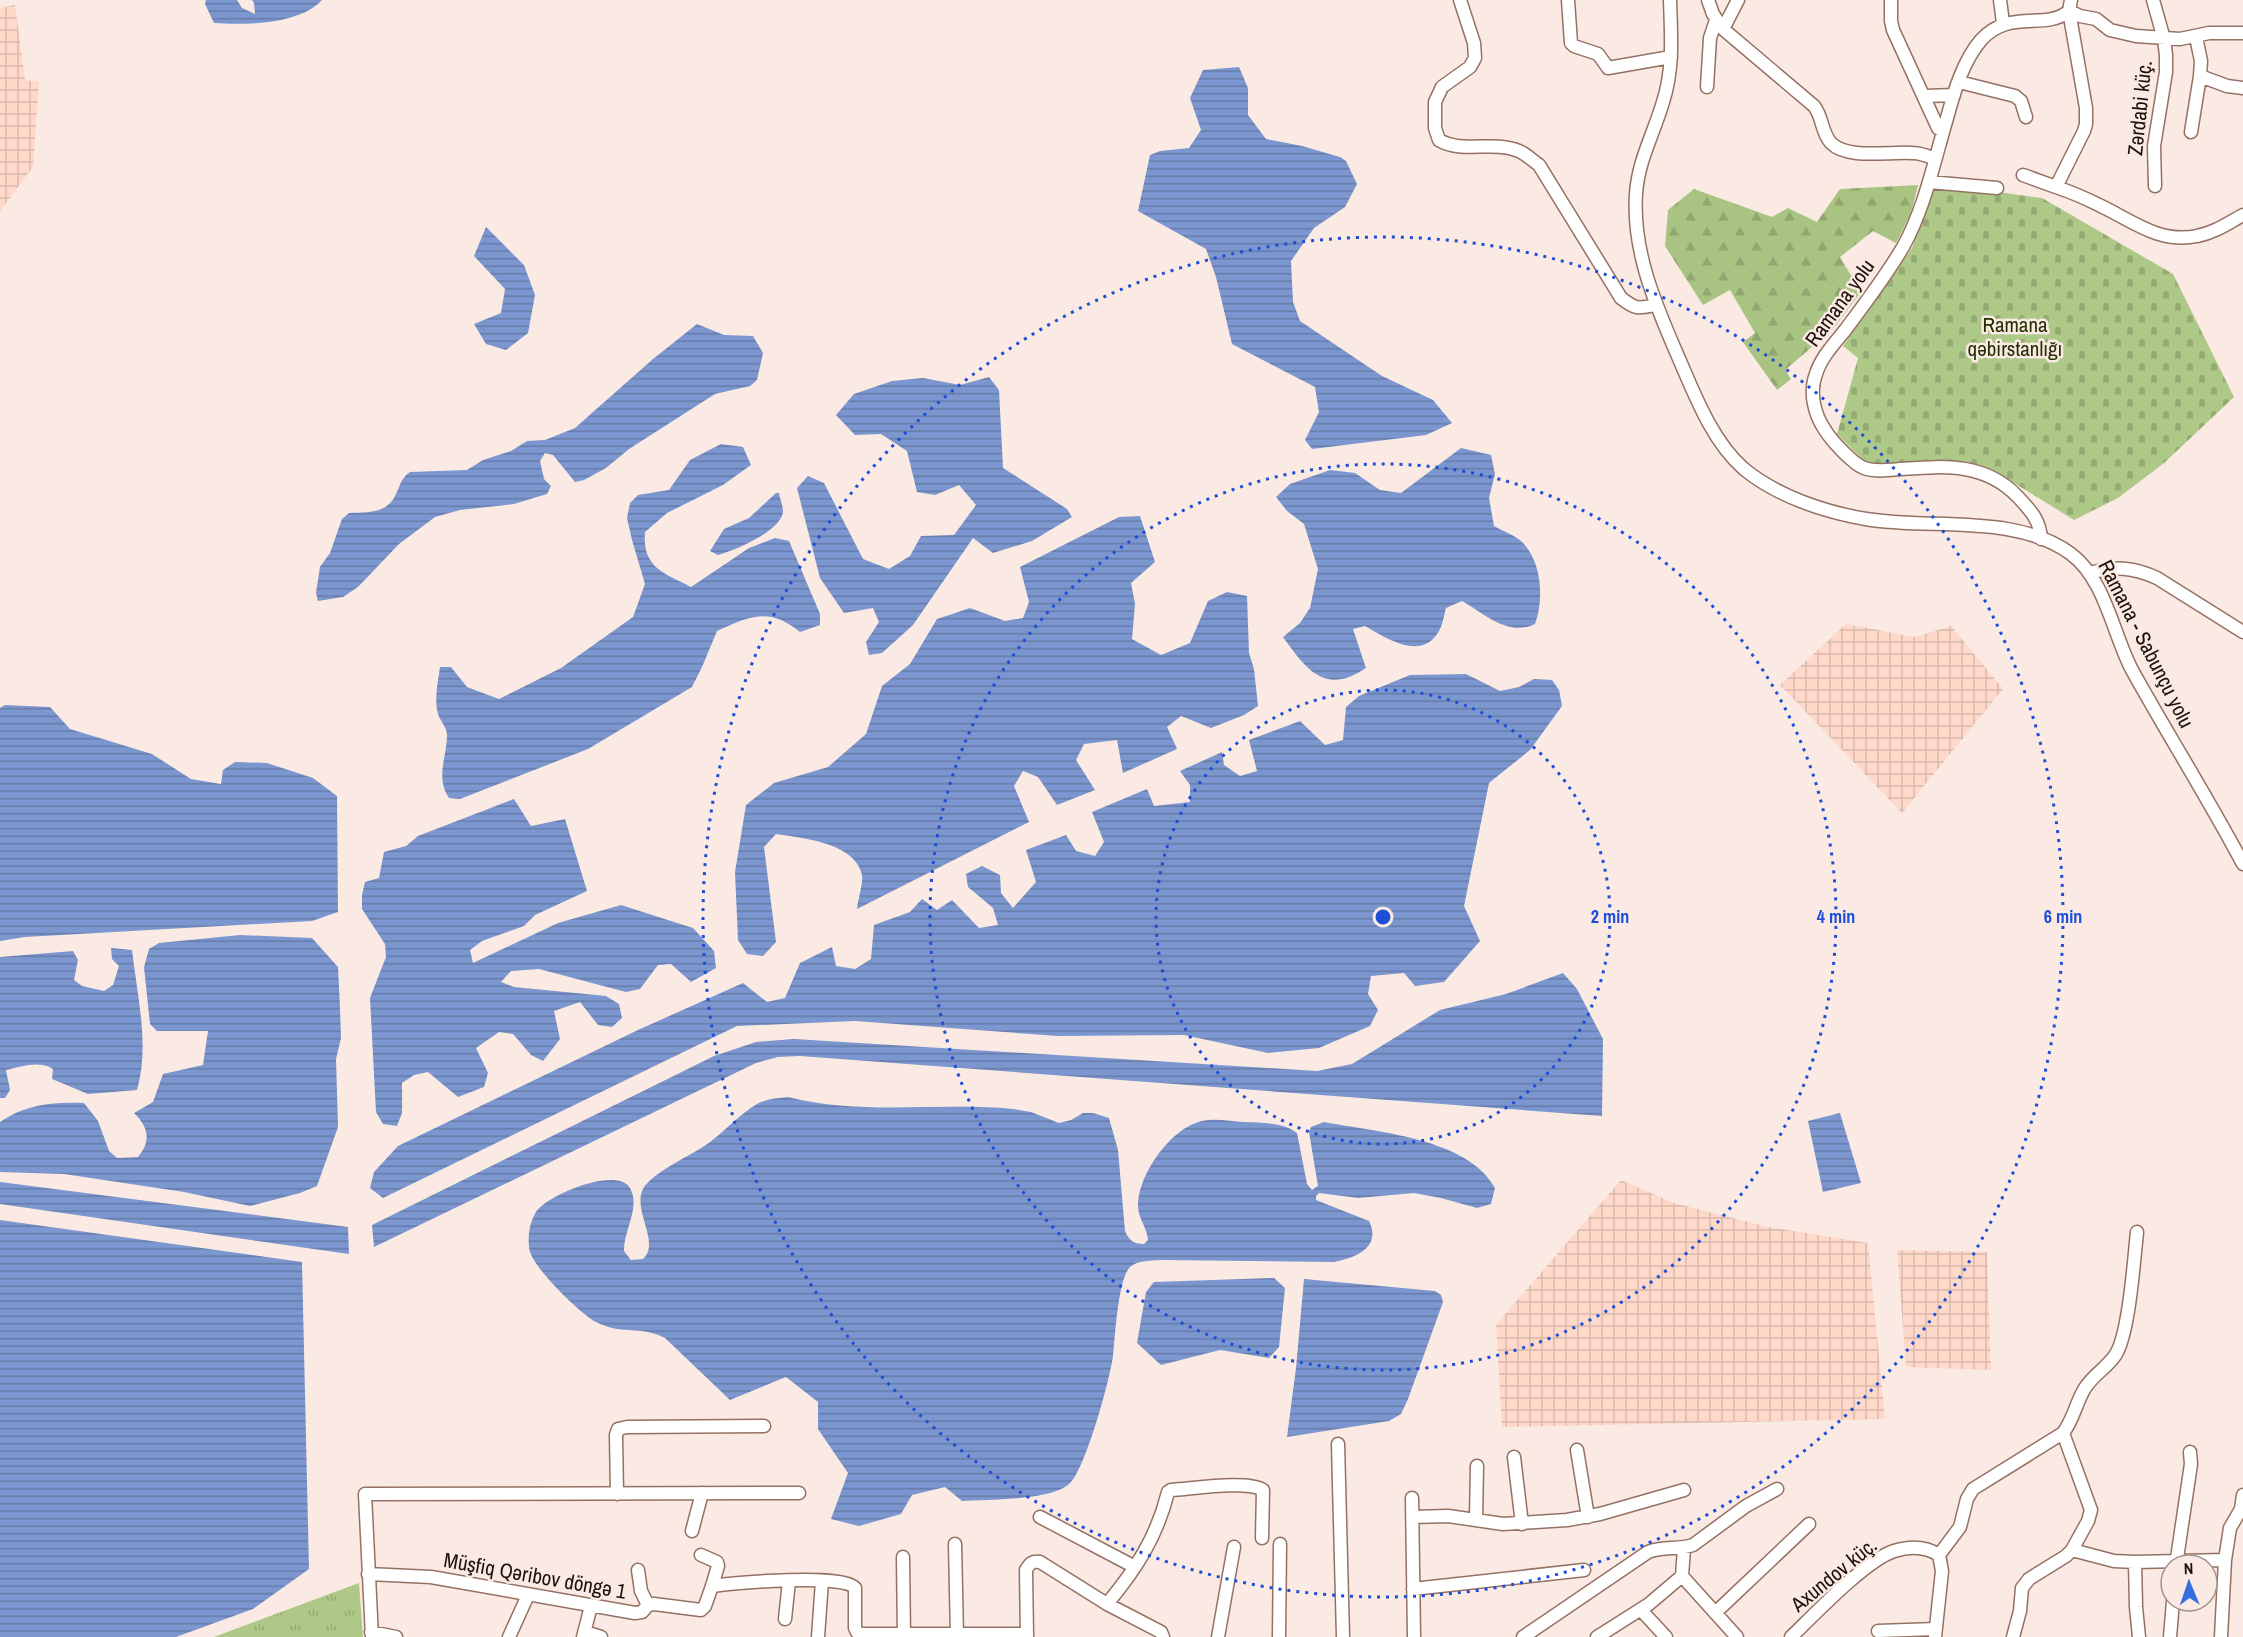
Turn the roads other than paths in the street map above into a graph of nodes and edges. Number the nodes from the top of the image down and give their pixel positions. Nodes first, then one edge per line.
1 (1460, 0) edge
2 (1568, 0) edge
3 (1670, 0) edge
4 (1708, 0) edge
5 (1738, 0) edge
6 (1891, 0) edge
7 (2000, 0) edge
8 (2153, 0) edge
9 (2070, 5) edge
10 (2003, 24) junction
11 (1720, 25) junction
12 (2243, 33) edge
13 (2196, 37) junction
14 (2164, 39) junction
15 (1671, 57) junction
16 (2200, 76) junction
17 (1959, 82) junction
18 (1707, 87) dead end
19 (2243, 88) edge
20 (1954, 95) junction
21 (1925, 96) junction
22 (2026, 117) dead end
23 (1943, 131) junction
24 (2191, 132) dead end
25 (1935, 159) junction
26 (2023, 175) dead end
27 (1929, 182) junction
28 (2155, 186) dead end
29 (2056, 187) junction
30 (1997, 188) dead end
31 (2243, 216) edge
32 (1655, 305) junction
33 (2041, 539) junction
34 (2090, 573) junction
35 (2243, 632) edge
36 (2243, 864) edge
37 (2137, 1232) dead end
38 (764, 1426) dead end
39 (2063, 1433) junction
40 (1338, 1444) dead end
41 (1576, 1450) dead end
42 (2190, 1452) dead end
43 (1514, 1457) dead end
44 (1477, 1466) dead end
45 (1777, 1489) dead end
46 (1684, 1490) dead end
47 (702, 1493) junction
48 (799, 1493) dead end
49 (617, 1494) junction
50 (2243, 1495) edge
51 (1412, 1498) dead end
52 (1040, 1517) dead end
53 (1412, 1517) junction
54 (1588, 1517) junction
55 (1476, 1519) junction
56 (1522, 1524) junction
57 (1809, 1524) dead end
58 (692, 1531) dead end
59 (1262, 1538) dead end
60 (955, 1544) dead end
61 (1280, 1544) dead end
62 (1234, 1547) dead end
63 (1684, 1548) junction
64 (2072, 1550) junction
65 (2178, 1553) edge
66 (701, 1555) dead end
67 (1939, 1555) junction
68 (903, 1557) dead end
69 (2219, 1560) edge
70 (2225, 1560) junction
71 (2135, 1562) junction
72 (2159, 1563) edge
73 (1135, 1567) junction
74 (638, 1570) dead end
75 (1584, 1570) dead end
76 (368, 1574) junction
77 (1682, 1576) junction
78 (789, 1581) junction
79 (822, 1581) junction
80 (712, 1586) junction
81 (1413, 1589) junction
82 (528, 1595) junction
83 (1107, 1604) junction
84 (648, 1605) junction
85 (591, 1606) junction
86 (1641, 1610) junction
87 (1715, 1613) junction
88 (2172, 1613) edge
89 (785, 1619) dead end
90 (1878, 1631) dead end
91 (1935, 1633) edge
92 (584, 1634) edge
93 (372, 1635) edge
94 (904, 1636) edge
95 (957, 1636) edge
96 (1027, 1636) edge
97 (396, 1637) edge
98 (509, 1637) edge
99 (601, 1637) edge
100 (818, 1637) edge
101 (1162, 1637) edge
102 (1218, 1637) edge
103 (1279, 1637) edge
104 (1343, 1637) edge
105 (1414, 1637) edge
106 (1523, 1637) edge
107 (1597, 1637) edge
108 (1666, 1637) edge
109 (1737, 1637) edge
110 (1791, 1637) edge
111 (2013, 1637) edge
112 (2139, 1637) edge
113 (2170, 1637) edge
114 (2221, 1637) edge

1 - 32 street
2 - 15 street
3 - 15 street, Ramana - Sabunçu yolu
4 - 11 street
5 - 11 street
6 - 21 street
7 - 10 street
8 - 14 street, Zərdabi küç.
9 - 10 street, Ramana yolu
9 - 14 street
9 - 29 street
10 - 17 street, Ramana yolu
11 - 18 street
11 - 25 street
12 - 13 street
13 - 14 street
13 - 16 street
14 - 28 street, Zərdabi küç.
15 - 32 street, Ramana - Sabunçu yolu
16 - 19 street
16 - 24 street
17 - 20 street, Ramana yolu
17 - 22 street
20 - 21 street
20 - 23 street, Ramana yolu
21 - 23 street
23 - 25 street, Ramana yolu
25 - 27 street, Ramana yolu
26 - 29 street
27 - 30 street
27 - 33 street, Ramana yolu
29 - 31 street
32 - 33 street, Ramana - Sabunçu yolu
33 - 34 street, Ramana - Sabunçu yolu
34 - 35 street
34 - 36 street, Ramana - Sabunçu yolu
37 - 39 street
38 - 49 street
39 - 64 street
39 - 67 street
40 - 104 street
41 - 54 street
42 - 65 street
43 - 56 street
44 - 55 street
45 - 63 street
46 - 54 street
47 - 48 street
47 - 49 street
47 - 58 street
49 - 76 street
50 - 70 street
51 - 53 street
52 - 73 street
53 - 55 street
53 - 81 street
54 - 56 street
55 - 56 street
57 - 87 street
59 - 73 street
60 - 95 street
61 - 103 street
62 - 102 street
63 - 77 street
63 - 106 street
64 - 71 street
64 - 111 street
66 - 80 street
67 - 91 street
67 - 110 street, Axundov küç.
68 - 94 street
69 - 70 street
70 - 114 street
71 - 72 street
71 - 112 street
73 - 83 street
74 - 84 street
75 - 81 street
76 - 82 street, Müşfiq Qəribov döngə 1
76 - 93 street
77 - 86 street
77 - 87 street
78 - 79 street
78 - 80 street
78 - 89 street
79 - 94 street
79 - 100 street
80 - 84 street, Müşfiq Qəribov döngə 1
81 - 105 street
82 - 85 street, Müşfiq Qəribov döngə 1
82 - 98 street
83 - 96 street
83 - 101 street
84 - 85 street, Müşfiq Qəribov döngə 1
85 - 92 street
86 - 107 street
86 - 108 street
87 - 109 street
88 - 113 street
90 - 91 street
92 - 99 street
93 - 97 street
94 - 95 street
95 - 96 street

